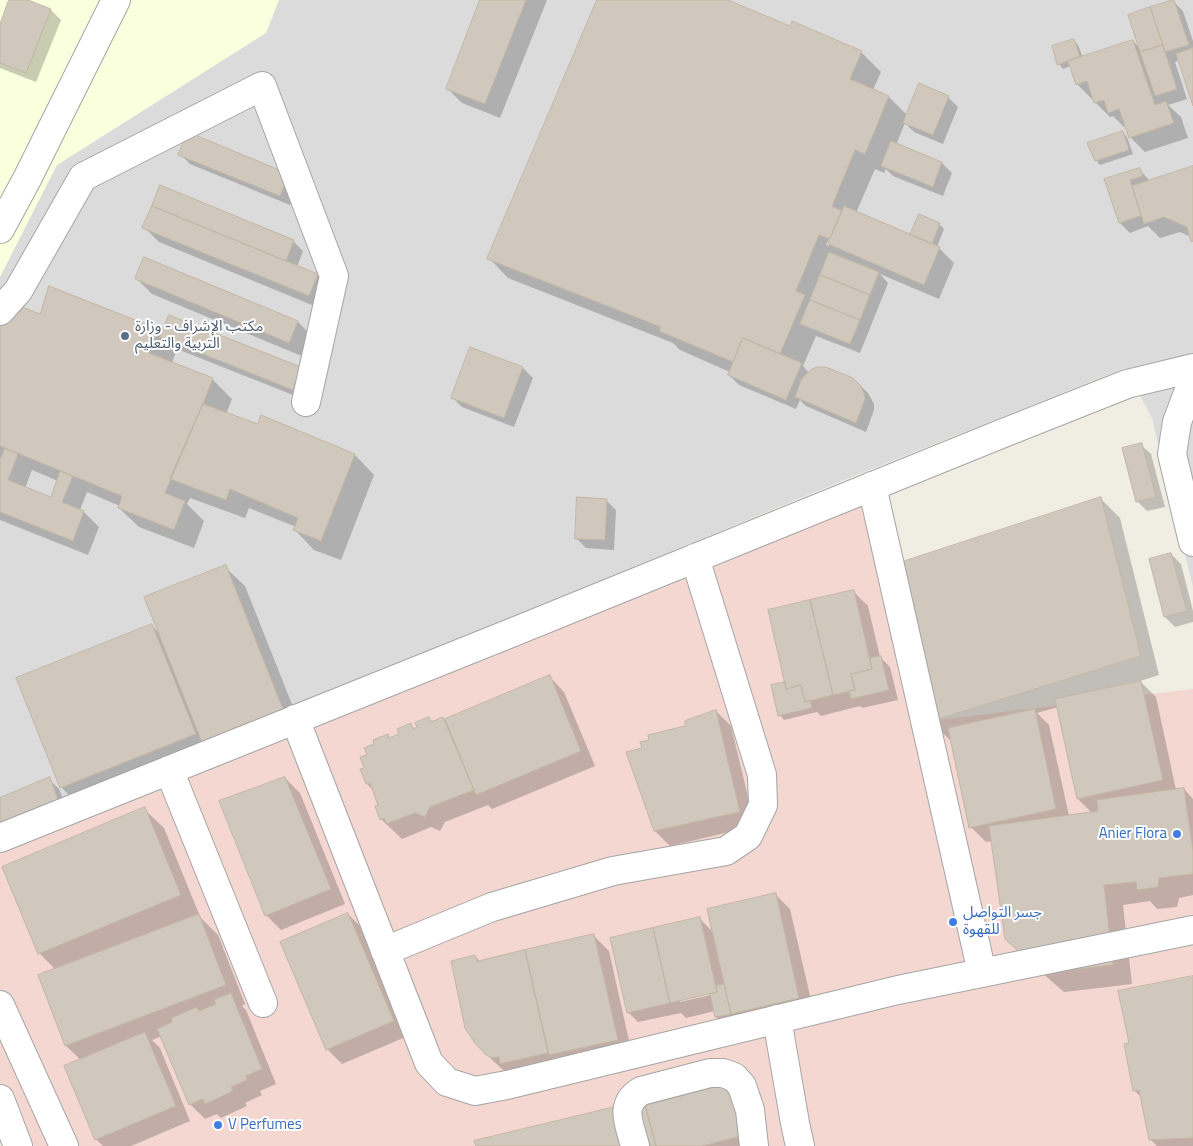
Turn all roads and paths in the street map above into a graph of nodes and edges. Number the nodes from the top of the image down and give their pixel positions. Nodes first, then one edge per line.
1 (116, 0) edge
2 (0, 229) edge
3 (0, 311) edge
4 (1193, 368) edge
5 (1193, 386) edge
6 (306, 402) dead end
7 (872, 486) junction
8 (1193, 542) edge
9 (696, 558) junction
10 (295, 720) junction
11 (169, 770) junction
12 (0, 838) edge
13 (1193, 930) edge
14 (385, 951) junction
15 (982, 973) junction
16 (263, 1003) dead end
17 (0, 1005) edge
18 (777, 1019) junction
19 (0, 1099) edge
20 (18, 1146) edge
21 (64, 1146) edge
22 (635, 1146) edge
23 (754, 1146) edge
24 (800, 1146) edge

1 - 2 street
3 - 6 street
4 - 7 street
5 - 8 street
7 - 9 street
7 - 15 street
9 - 10 street
9 - 14 street
10 - 11 street
10 - 14 street
11 - 12 street
11 - 16 street
13 - 15 street
14 - 18 street
15 - 18 street
17 - 21 street
18 - 24 street
19 - 20 street
22 - 23 street

